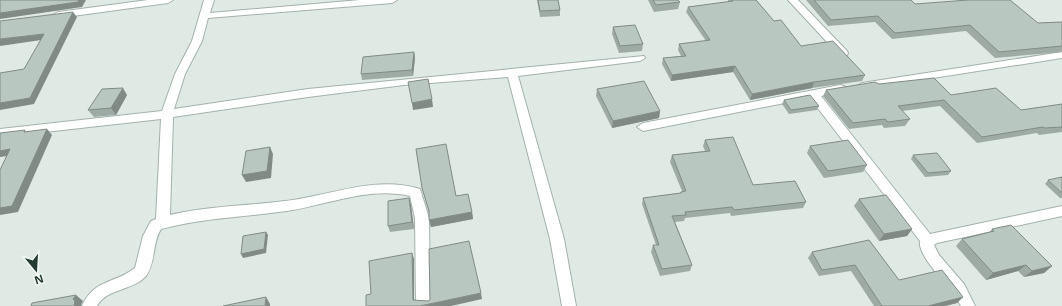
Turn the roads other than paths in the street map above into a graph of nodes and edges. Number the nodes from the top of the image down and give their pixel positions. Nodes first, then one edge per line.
1 (168, 0) edge
2 (209, 0) edge
3 (392, 0) edge
4 (793, 0) edge
5 (47, 16) edge
6 (204, 16) junction
7 (1062, 55) edge
8 (640, 58) dead end
9 (852, 62) edge
10 (512, 73) junction
11 (862, 73) edge
12 (873, 84) junction
13 (812, 93) junction
14 (168, 114) junction
15 (643, 127) dead end
16 (0, 133) edge
17 (1062, 210) edge
18 (163, 223) junction
19 (928, 241) junction
20 (89, 306) edge
21 (423, 306) edge
22 (569, 306) edge
23 (968, 306) edge

1 - 5 street
2 - 6 street
3 - 6 street
4 - 9 street
6 - 14 street
7 - 12 street
8 - 10 street
10 - 14 street
10 - 22 street
11 - 12 street
12 - 13 street
13 - 15 street
13 - 19 street
14 - 16 street
14 - 18 street
17 - 19 street
18 - 20 street
18 - 21 street
19 - 23 street

